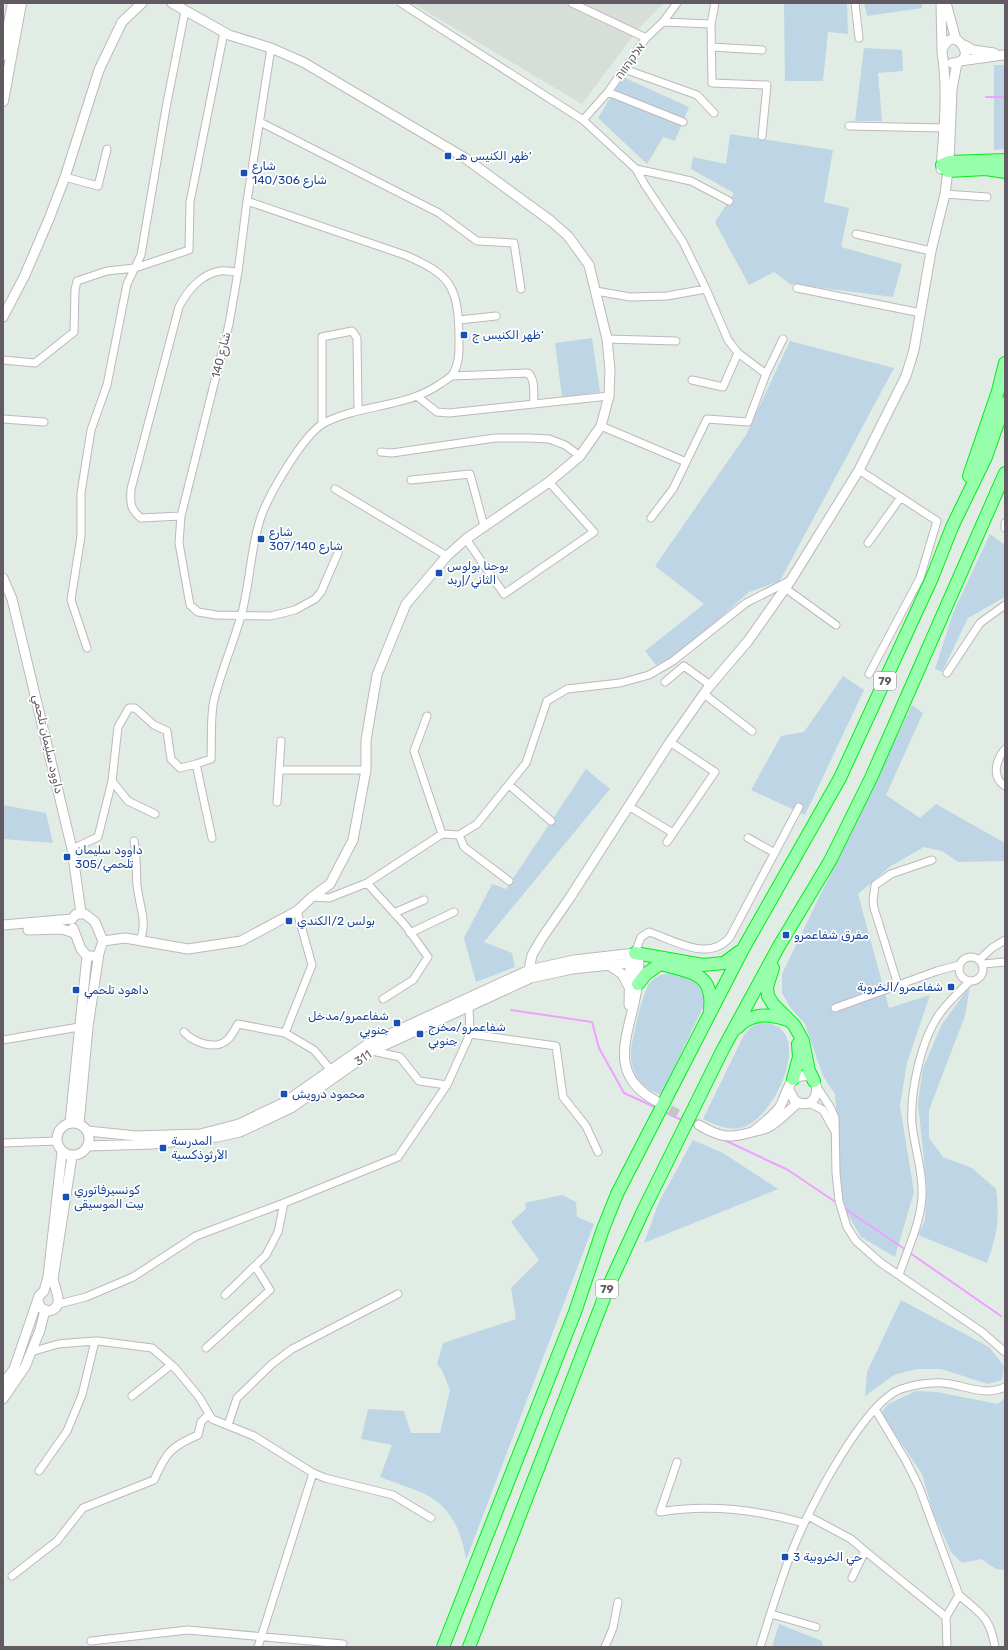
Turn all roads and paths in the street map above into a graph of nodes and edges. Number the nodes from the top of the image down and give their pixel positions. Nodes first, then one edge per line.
1 (13, 3) edge
2 (21, 3) edge
3 (142, 3) edge
4 (172, 3) edge
5 (401, 3) edge
6 (572, 3) edge
7 (676, 3) edge
8 (715, 3) edge
9 (855, 3) edge
10 (941, 3) edge
11 (946, 3) edge
12 (185, 11) junction
13 (663, 22) junction
14 (711, 24) junction
15 (224, 32) junction
16 (646, 38) junction
17 (859, 38) dead end
18 (960, 43) junction
19 (271, 48) junction
20 (711, 48) junction
21 (942, 48) junction
22 (762, 50) dead end
23 (3, 55) edge
24 (1004, 55) edge
25 (944, 59) junction
26 (959, 62) junction
27 (624, 70) junction
28 (608, 92) junction
29 (3, 101) edge
30 (714, 113) dead end
31 (583, 120) junction
32 (260, 122) junction
33 (683, 122) dead end
34 (849, 126) dead end
35 (944, 128) junction
36 (762, 136) dead end
37 (107, 150) dead end
38 (1005, 160) edge
39 (946, 166) junction
40 (636, 169) junction
41 (1005, 172) edge
42 (65, 177) junction
43 (945, 194) junction
44 (987, 197) dead end
45 (247, 201) junction
46 (728, 201) dead end
47 (938, 221) junction
48 (856, 234) dead end
49 (931, 251) junction
50 (135, 268) junction
51 (238, 272) junction
52 (797, 288) dead end
53 (521, 289) dead end
54 (706, 289) junction
55 (596, 291) junction
56 (921, 313) junction
57 (496, 316) dead end
58 (3, 317) edge
59 (458, 320) junction
60 (607, 339) junction
61 (783, 339) dead end
62 (676, 341) dead end
63 (738, 353) junction
64 (3, 360) edge
65 (1005, 363) edge
66 (766, 374) junction
67 (452, 376) junction
68 (692, 380) dead end
69 (609, 396) junction
70 (418, 397) junction
71 (534, 403) junction
72 (1005, 403) edge
73 (358, 410) junction
74 (3, 419) edge
75 (44, 422) dead end
76 (322, 424) junction
77 (601, 426) junction
78 (381, 452) dead end
79 (580, 456) junction
80 (686, 462) junction
81 (859, 470) junction
82 (1005, 473) edge
83 (411, 480) dead end
84 (549, 482) junction
85 (335, 489) dead end
86 (901, 497) junction
87 (181, 516) junction
88 (651, 518) dead end
89 (1005, 523) edge
90 (484, 526) junction
91 (952, 527) junction
92 (1005, 528) edge
93 (466, 539) junction
94 (868, 543) dead end
95 (338, 553) dead end
96 (447, 556) junction
97 (3, 578) edge
98 (791, 580) junction
99 (785, 588) junction
100 (1005, 605) edge
101 (241, 615) junction
102 (836, 625) dead end
103 (87, 648) dead end
104 (947, 673) dead end
105 (869, 674) dead end
106 (665, 682) dead end
107 (710, 685) junction
108 (704, 694) junction
109 (426, 716) dead end
110 (752, 731) dead end
111 (281, 741) dead end
112 (670, 742) junction
113 (1005, 749) edge
114 (196, 764) junction
115 (280, 770) junction
116 (366, 770) junction
117 (112, 781) junction
118 (509, 785) junction
119 (1005, 786) edge
120 (277, 802) dead end
121 (630, 807) junction
122 (799, 807) dead end
123 (155, 814) dead end
124 (551, 821) dead end
125 (673, 833) junction
126 (442, 834) junction
127 (459, 835) junction
128 (212, 838) dead end
129 (748, 838) dead end
130 (134, 841) dead end
131 (667, 842) dead end
132 (72, 849) junction
133 (775, 853) junction
134 (932, 860) dead end
135 (508, 881) dead end
136 (367, 883) junction
137 (312, 897) junction
138 (424, 900) dead end
139 (297, 911) junction
140 (454, 912) dead end
141 (81, 913) junction
142 (394, 913) junction
143 (72, 919) junction
144 (3, 925) edge
145 (3, 930) edge
146 (74, 933) junction
147 (410, 933) junction
148 (1005, 940) edge
149 (104, 941) junction
150 (140, 941) junction
151 (779, 946) junction
152 (743, 949) junction
153 (99, 953) junction
154 (87, 956) junction
155 (635, 959) junction
156 (981, 962) junction
157 (1005, 962) edge
158 (660, 964) junction
159 (609, 965) junction
160 (959, 965) junction
161 (530, 974) junction
162 (970, 981) junction
163 (898, 985) junction
164 (634, 986) junction
165 (383, 999) dead end
166 (468, 1002) junction
167 (835, 1008) dead end
168 (709, 1015) junction
169 (790, 1020) junction
170 (79, 1027) junction
171 (184, 1032) dead end
172 (285, 1033) junction
173 (470, 1034) junction
174 (799, 1034) junction
175 (3, 1040) edge
176 (372, 1050) junction
177 (722, 1051) junction
178 (330, 1069) junction
179 (791, 1084) junction
180 (816, 1084) junction
181 (448, 1085) junction
182 (656, 1101) tunnel mouth
183 (798, 1103) junction
184 (809, 1103) junction
185 (75, 1123) junction
186 (699, 1125) tunnel mouth
187 (88, 1131) junction
188 (754, 1131) junction
189 (835, 1132) junction
190 (57, 1140) junction
191 (3, 1143) edge
192 (89, 1146) junction
193 (62, 1152) junction
194 (598, 1152) dead end
195 (72, 1156) junction
196 (284, 1203) junction
197 (255, 1266) junction
198 (899, 1275) junction
199 (44, 1291) junction
200 (55, 1292) junction
201 (398, 1294) dead end
202 (225, 1295) dead end
203 (38, 1301) junction
204 (59, 1304) junction
205 (45, 1310) junction
206 (95, 1341) junction
207 (206, 1348) dead end
208 (31, 1352) junction
209 (1005, 1352) edge
210 (171, 1365) junction
211 (3, 1384) edge
212 (1005, 1387) edge
213 (132, 1396) dead end
214 (3, 1399) edge
215 (875, 1409) junction
216 (209, 1414) junction
217 (228, 1425) junction
218 (677, 1462) dead end
219 (39, 1471) dead end
220 (313, 1473) junction
221 (431, 1518) dead end
222 (806, 1519) junction
223 (865, 1551) junction
224 (12, 1576) dead end
225 (852, 1578) dead end
226 (959, 1595) junction
227 (618, 1602) dead end
228 (771, 1614) junction
229 (946, 1617) junction
230 (816, 1627) dead end
231 (261, 1636) junction
232 (91, 1641) dead end
233 (343, 1644) dead end
234 (258, 1647) edge
235 (443, 1647) edge
236 (469, 1647) edge
237 (605, 1647) edge
238 (760, 1647) edge
239 (947, 1647) edge
240 (995, 1647) edge

1 - 23 main road
2 - 29 main road
3 - 42 street
4 - 12 street
5 - 31 street
6 - 16 street
7 - 13 street, אלקהווה
8 - 14 street
9 - 17 street
10 - 21 street
11 - 18 street
12 - 15 street
12 - 50 street
13 - 14 street
13 - 16 street, אלקהווה
14 - 20 street
15 - 19 street
15 - 50 street
16 - 27 street, אלקהווה
18 - 21 street
18 - 24 street
18 - 26 street
19 - 32 street, شارع 140
19 - 55 street
20 - 22 street
20 - 36 street
21 - 25 street
24 - 26 street
25 - 26 street
25 - 35 street
26 - 39 street
27 - 28 street, אלקהווה
27 - 30 street
28 - 31 street, אלקהווה
28 - 33 street
31 - 40 street
32 - 45 street, شارع 140
32 - 53 street
34 - 35 street
35 - 39 street
37 - 42 street
38 - 39 highway
39 - 41 highway
39 - 43 street
39 - 47 street
40 - 46 street
40 - 54 street
42 - 58 street
43 - 44 street
43 - 47 street
45 - 51 street, شارع 140
45 - 59 street
47 - 49 street
48 - 49 street
49 - 56 street
50 - 64 street
50 - 103 street
51 - 87 street, شارع 140
51 - 87 street
52 - 56 street
54 - 55 street
54 - 63 street
55 - 60 street
56 - 81 street
57 - 59 street
59 - 67 street
60 - 62 street
60 - 69 street
61 - 66 street
63 - 66 street
63 - 68 street
65 - 91 highway
66 - 80 street
67 - 70 street
67 - 71 street
69 - 71 street
69 - 77 street
70 - 71 street
70 - 73 street
72 - 91 highway, 79
73 - 76 street
73 - 76 street
74 - 75 street
76 - 101 street
77 - 79 street
77 - 80 street
78 - 79 street
79 - 84 street
80 - 88 street
81 - 86 street
81 - 98 street
82 - 151 highway, 79
83 - 90 street
84 - 90 street
84 - 93 street
85 - 96 street
86 - 94 street
86 - 105 street
87 - 101 street, شارع 140
89 - 92 street
90 - 93 street
91 - 152 highway, 79
93 - 96 street
95 - 101 street, شارع 140
96 - 116 street
97 - 132 street, داوود سليمان تلحمي
98 - 99 street
98 - 118 street
99 - 102 street
99 - 107 street
100 - 104 street
101 - 114 street
106 - 107 street
107 - 108 street
108 - 110 street
108 - 112 street
109 - 126 street
111 - 115 street
112 - 121 street
112 - 125 street
113 - 119 street
114 - 117 street
114 - 128 street
115 - 116 street
115 - 120 street
116 - 137 street
117 - 123 street
117 - 132 street
118 - 124 street
118 - 127 street
121 - 125 street
121 - 161 street
122 - 133 street
125 - 131 street
126 - 127 street
126 - 136 street
127 - 135 street
129 - 133 street
130 - 150 street
132 - 141 street, داوود سليمان تلحمي
133 - 155 street
134 - 163 street
136 - 137 street
136 - 142 street
137 - 139 street
138 - 142 street
139 - 150 street
139 - 172 street
140 - 147 street
141 - 143 street
141 - 149 street
142 - 147 street
143 - 144 street
143 - 146 street
145 - 146 street
146 - 154 street
147 - 165 street
148 - 156 street
149 - 150 street
149 - 153 street
151 - 169 highway
151 - 177 highway, 79
152 - 155 highway
152 - 168 highway, 79
153 - 154 street
153 - 185 street
154 - 170 street
155 - 158 highway
155 - 159 street, 311
155 - 161 street, 311
155 - 164 street
156 - 157 street
156 - 160 street
156 - 162 street
158 - 164 highway
158 - 168 highway
159 - 161 street, 311
159 - 164 street
160 - 162 street
160 - 163 street
161 - 166 street, 311
162 - 198 street
163 - 167 street
164 - 182 street
166 - 173 street
166 - 176 street, 311
166 - 178 street, 311
168 - 235 highway, 79
169 - 174 highway
169 - 177 highway
170 - 175 street
170 - 185 street
171 - 172 street
172 - 178 street
173 - 181 street
173 - 194 street
174 - 179 highway
174 - 180 highway
176 - 181 street
176 - 192 street, 311
177 - 236 highway, 79
178 - 187 street, 311
179 - 180 street
179 - 183 street
179 - 188 street
180 - 184 street
180 - 189 street
181 - 196 street
183 - 184 street
183 - 188 street
184 - 189 street
185 - 187 street
185 - 190 street
186 - 188 street
187 - 192 street
189 - 198 street
190 - 191 street
190 - 193 street
192 - 195 street
193 - 195 street
193 - 199 street
195 - 200 street
196 - 197 street
196 - 204 street
197 - 202 street
197 - 207 street
198 - 209 street
199 - 200 street
199 - 203 street
200 - 204 street
201 - 217 street
203 - 205 street
203 - 211 street
204 - 205 street
205 - 208 street
206 - 208 street
206 - 210 street
206 - 219 street
208 - 214 street
210 - 213 street
210 - 216 street
212 - 215 street
215 - 222 street
215 - 226 street
216 - 217 street
216 - 224 street
217 - 220 street
218 - 222 street
220 - 221 street
220 - 231 street
222 - 223 street
222 - 228 street
223 - 225 street
223 - 229 street
226 - 229 street
226 - 240 street
227 - 237 street
228 - 230 street
228 - 238 street
229 - 239 street
231 - 232 street
231 - 233 street
231 - 234 street

